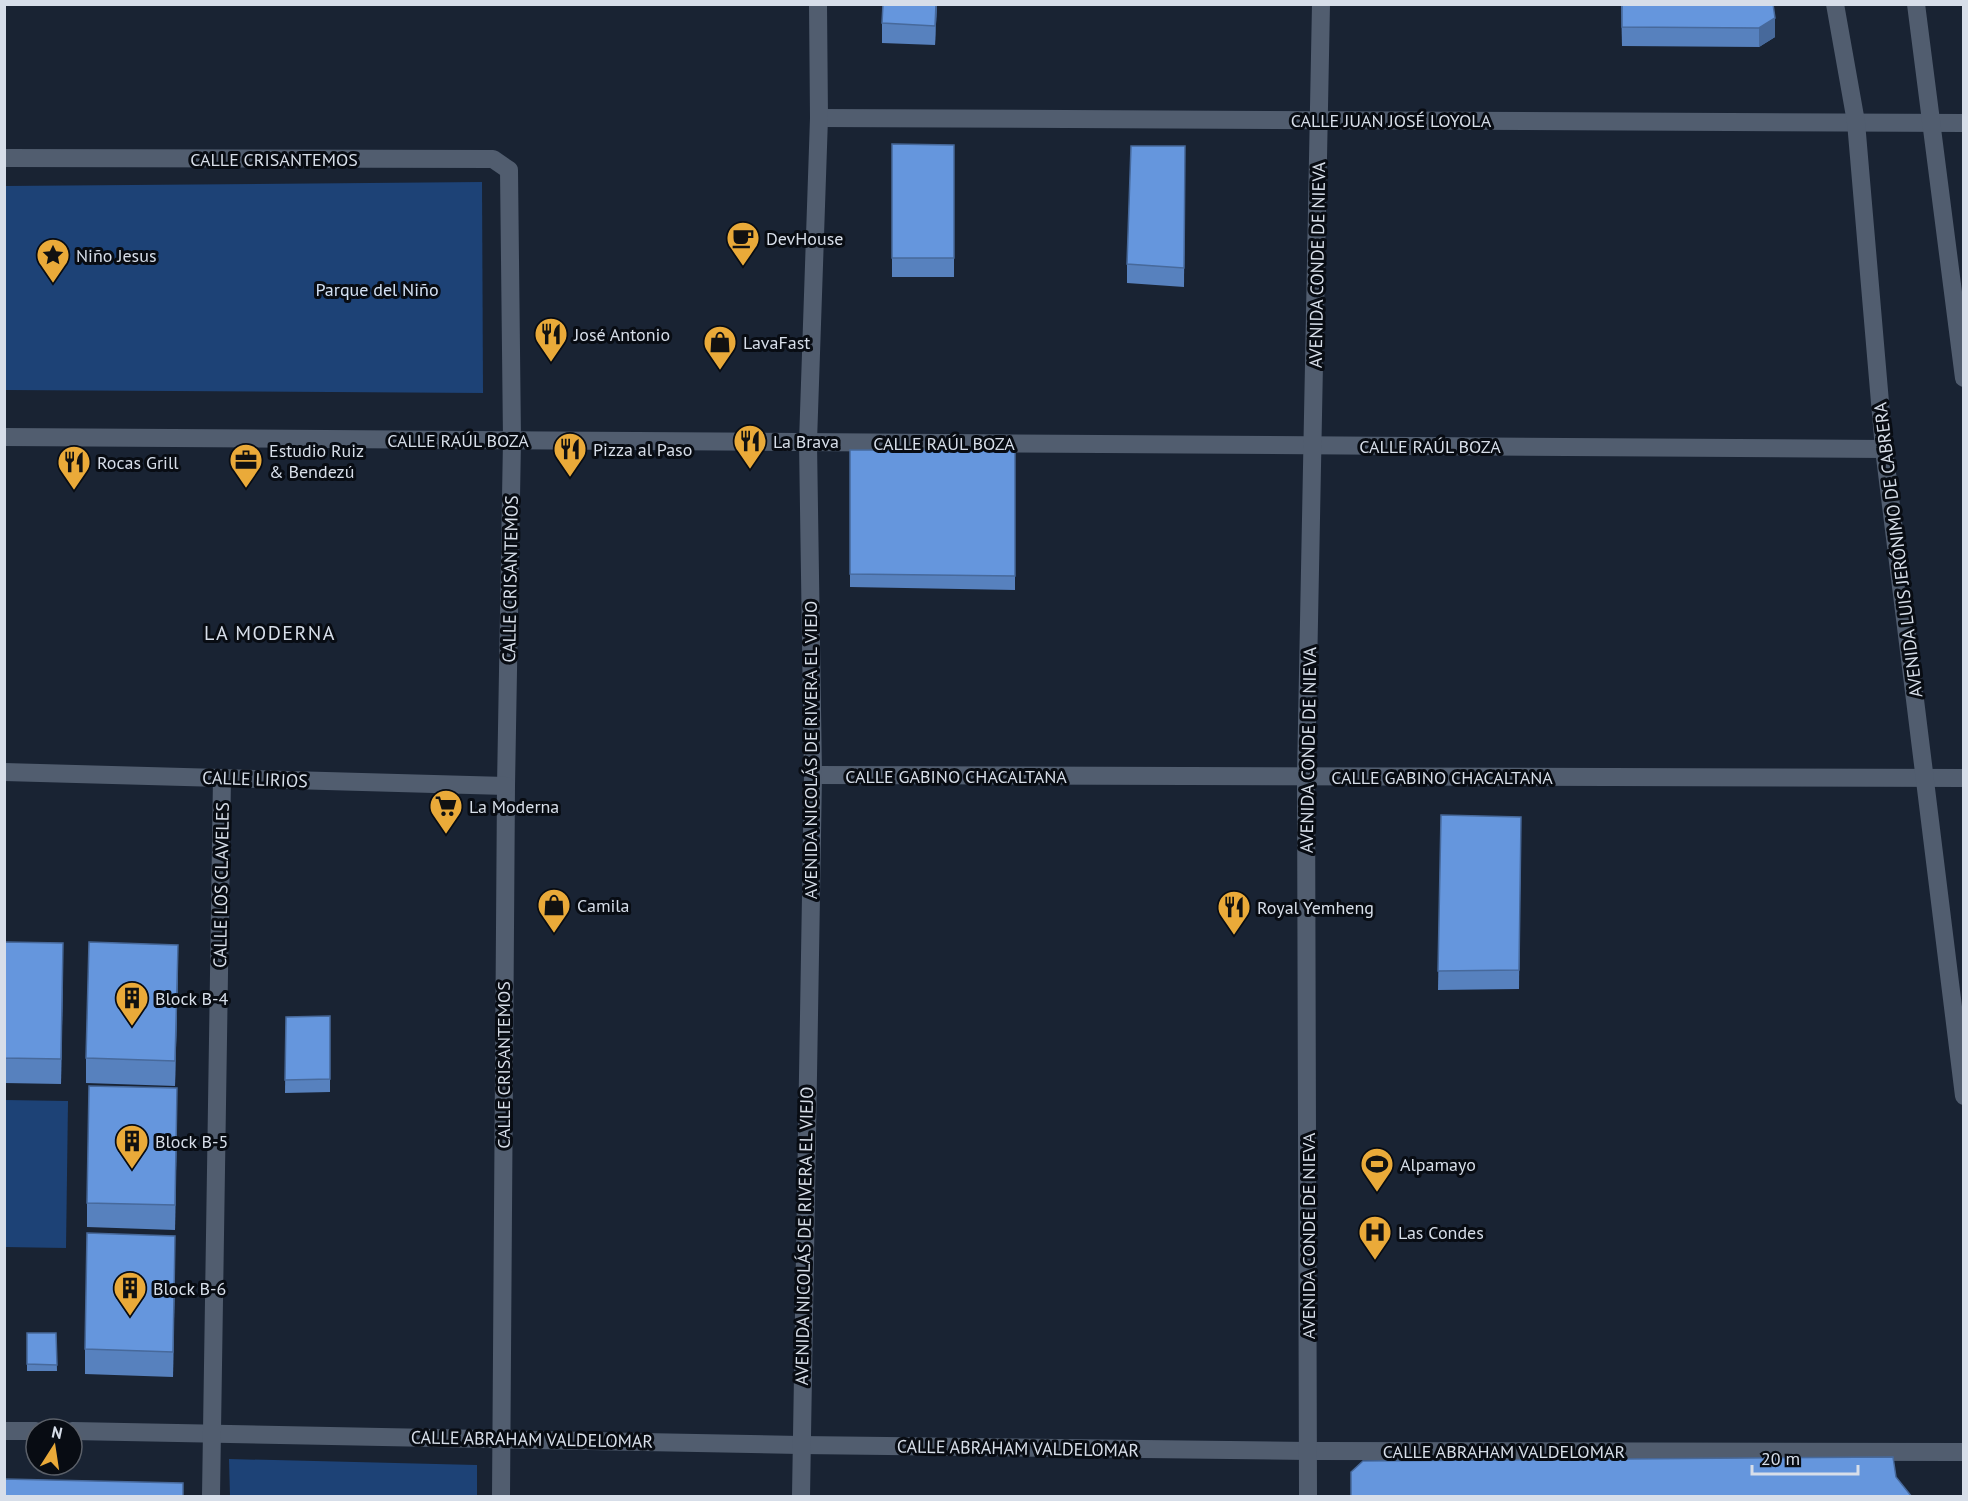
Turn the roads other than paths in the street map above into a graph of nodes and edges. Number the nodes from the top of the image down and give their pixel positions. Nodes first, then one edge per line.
1 (818, 4) edge
2 (1321, 4) edge
3 (1835, 4) edge
4 (1916, 4) edge
5 (819, 118) junction
6 (1320, 120) junction
7 (1856, 122) junction
8 (1932, 123) junction
9 (1964, 123) edge
10 (4, 158) edge
11 (1964, 378) edge
12 (4, 437) edge
13 (512, 440) junction
14 (808, 442) junction
15 (1312, 445) junction
16 (1884, 449) junction
17 (4, 772) edge
18 (813, 775) junction
19 (1306, 776) junction
20 (222, 778) junction
21 (1924, 778) junction
22 (1964, 778) edge
23 (506, 786) junction
24 (1964, 1096) edge
25 (4, 1431) edge
26 (24, 1431) edge
27 (84, 1431) edge
28 (211, 1432) junction
29 (500, 1439) junction
30 (800, 1445) junction
31 (1310, 1451) junction
32 (1964, 1452) edge
33 (212, 1497) edge
34 (501, 1497) edge
35 (801, 1497) edge
36 (1308, 1497) edge

1 - 5 street, AVENIDA NICOLÁS DE RIVERA EL VIEJO
2 - 6 street, AVENIDA CONDE DE NIEVA
3 - 7 street, AVENIDA LUIS JERÓNIMO DE CABRERA
4 - 8 street
5 - 6 street, CALLE JUAN JOSÉ LOYOLA
5 - 14 street, AVENIDA NICOLÁS DE RIVERA EL VIEJO
6 - 7 street, CALLE JUAN JOSÉ LOYOLA
6 - 15 street, AVENIDA CONDE DE NIEVA
7 - 8 street, CALLE JUAN JOSÉ LOYOLA
7 - 16 street, AVENIDA LUIS JERÓNIMO DE CABRERA
8 - 9 street, CALLE JUAN JOSÉ LOYOLA
8 - 11 street
10 - 13 street, CALLE CRISANTEMOS
12 - 13 street, CALLE RAÚL BOZA
13 - 14 street, CALLE RAÚL BOZA
13 - 23 street, CALLE CRISANTEMOS
14 - 15 street, CALLE RAÚL BOZA
14 - 18 street, AVENIDA NICOLÁS DE RIVERA EL VIEJO
15 - 16 street, CALLE RAÚL BOZA
15 - 19 street, AVENIDA CONDE DE NIEVA
16 - 21 street, AVENIDA LUIS JERÓNIMO DE CABRERA
17 - 20 street, CALLE LIRIOS
18 - 19 street, CALLE GABINO CHACALTANA
18 - 30 street, AVENIDA NICOLÁS DE RIVERA EL VIEJO
19 - 21 street, CALLE GABINO CHACALTANA
19 - 31 street, AVENIDA CONDE DE NIEVA
20 - 23 street, CALLE LIRIOS
20 - 28 street, CALLE LOS CLAVELES
21 - 22 street, CALLE GABINO CHACALTANA
21 - 24 street, AVENIDA LUIS JERÓNIMO DE CABRERA
23 - 29 street, CALLE CRISANTEMOS
25 - 26 street
27 - 28 street, CALLE ABRAHAM VALDELOMAR
28 - 29 street, CALLE ABRAHAM VALDELOMAR
28 - 33 street, CALLE LOS CLAVELES
29 - 30 street, CALLE ABRAHAM VALDELOMAR
29 - 34 street, CALLE CRISANTEMOS
30 - 31 street, CALLE ABRAHAM VALDELOMAR
30 - 35 street, AVENIDA NICOLÁS DE RIVERA EL VIEJO
31 - 32 street, CALLE ABRAHAM VALDELOMAR
31 - 36 street, AVENIDA CONDE DE NIEVA

